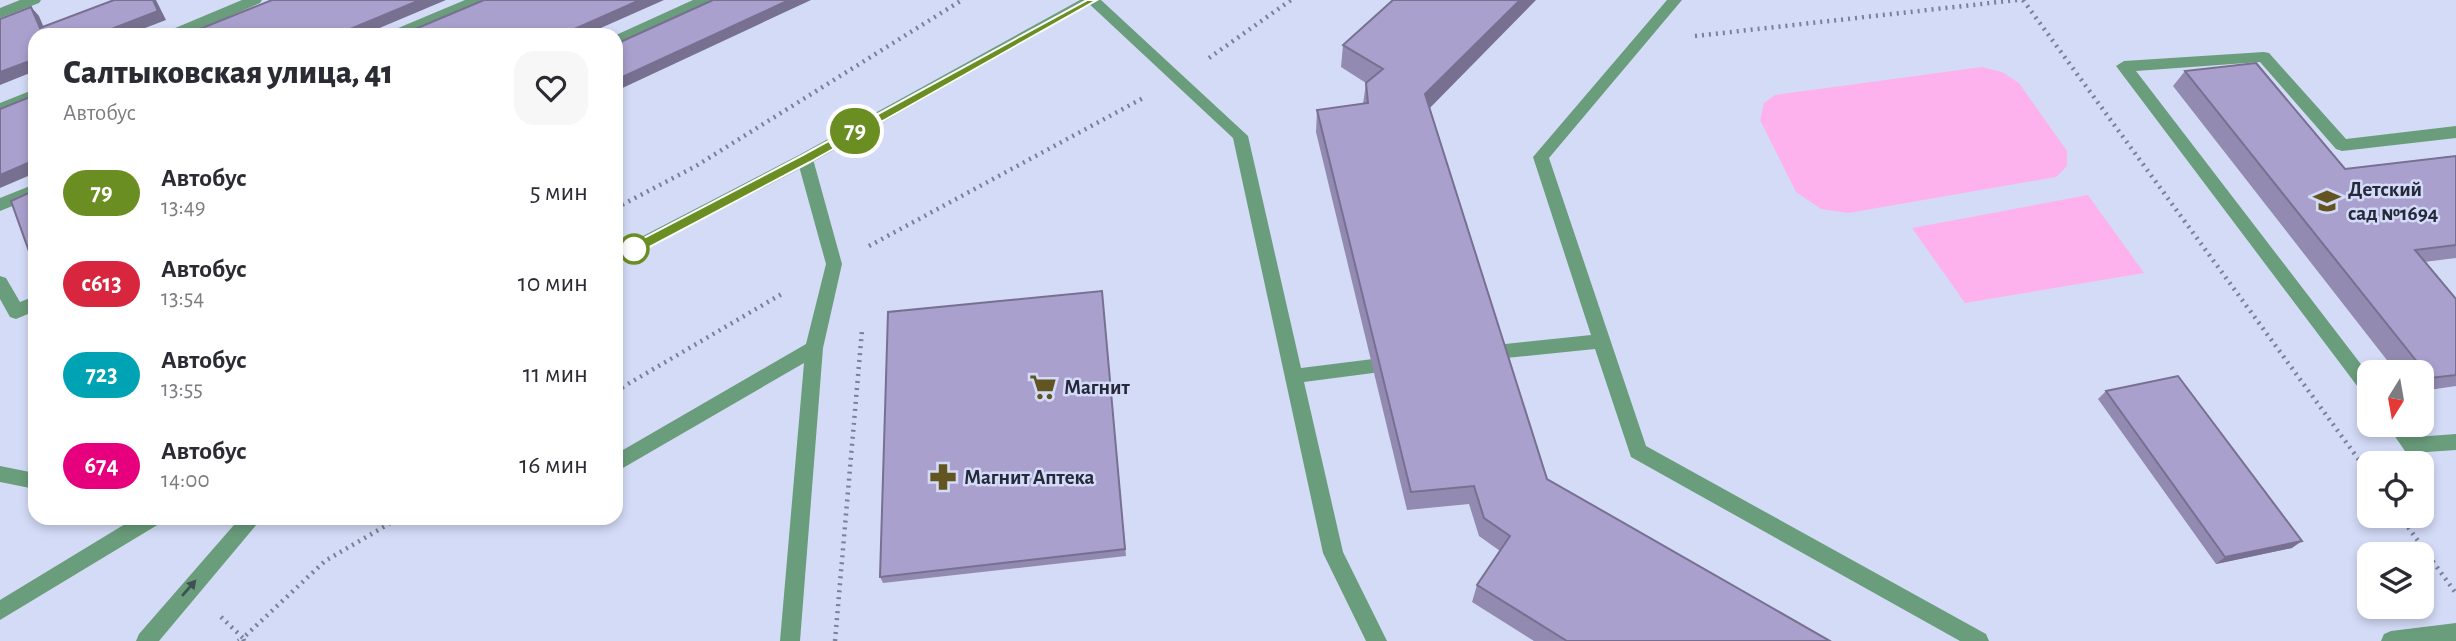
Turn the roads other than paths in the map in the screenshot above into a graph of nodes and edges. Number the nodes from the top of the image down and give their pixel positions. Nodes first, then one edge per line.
1 (34, 0) edge
2 (255, 0) edge
3 (478, 0) edge
4 (706, 0) edge
5 (1091, 0) edge
6 (1675, 0) edge
7 (0, 13) edge
8 (189, 28) edge
9 (412, 28) edge
10 (623, 38) edge
11 (28, 97) edge
12 (0, 109) edge
13 (2456, 132) edge
14 (805, 159) junction
15 (28, 193) edge
16 (0, 205) edge
17 (623, 254) edge
18 (0, 283) edge
19 (28, 306) edge
20 (1601, 341) junction
21 (814, 348) junction
22 (1496, 352) edge
23 (1373, 366) edge
24 (2357, 373) edge
25 (1293, 376) junction
26 (2406, 438) edge
27 (2456, 442) edge
28 (623, 460) edge
29 (0, 474) edge
30 (28, 480) edge
31 (141, 525) edge
32 (246, 525) edge
33 (0, 611) edge
34 (2456, 633) edge
35 (146, 641) edge
36 (790, 641) edge
37 (1377, 641) edge
38 (1979, 641) edge
39 (2391, 641) edge

1 - 7 street
2 - 8 street
3 - 9 street
4 - 10 street
5 - 14 street
5 - 25 street
6 - 20 street
11 - 12 street
13 - 24 street
14 - 17 street
14 - 21 street
15 - 16 street
18 - 19 street
20 - 22 street
20 - 38 street
21 - 28 street
21 - 36 street
23 - 25 street
25 - 37 street
26 - 27 street
29 - 30 street
31 - 33 street
35 -> 32 street
34 - 39 street

